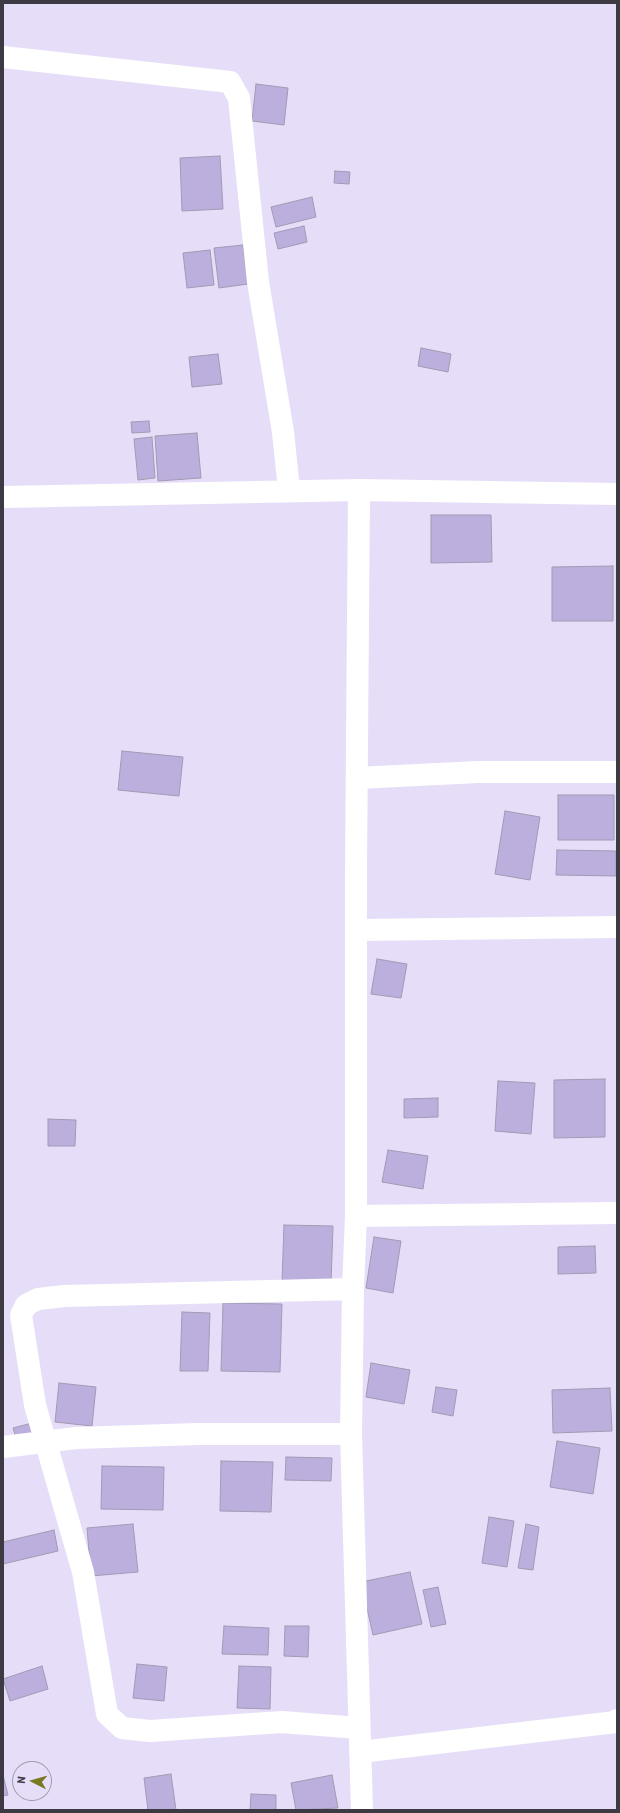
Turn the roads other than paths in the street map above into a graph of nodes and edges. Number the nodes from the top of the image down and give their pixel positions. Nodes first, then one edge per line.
1 (3, 57) edge
2 (289, 490) junction
3 (359, 490) junction
4 (617, 494) edge
5 (3, 497) edge
6 (617, 772) edge
7 (357, 778) junction
8 (617, 927) edge
9 (356, 930) junction
10 (617, 1213) edge
11 (356, 1216) junction
12 (352, 1289) junction
13 (351, 1434) junction
14 (45, 1442) junction
15 (3, 1447) edge
16 (617, 1720) edge
17 (359, 1728) junction
18 (360, 1752) junction
19 (362, 1810) edge

1 - 2 street
2 - 3 street
2 - 5 street
3 - 4 street
3 - 7 street
6 - 7 street
7 - 9 street
8 - 9 street
9 - 11 street
10 - 11 street
11 - 12 street
12 - 13 street
12 - 14 street
13 - 14 street
13 - 17 street
14 - 15 street
14 - 17 street
16 - 18 street
17 - 18 street
18 - 19 street

